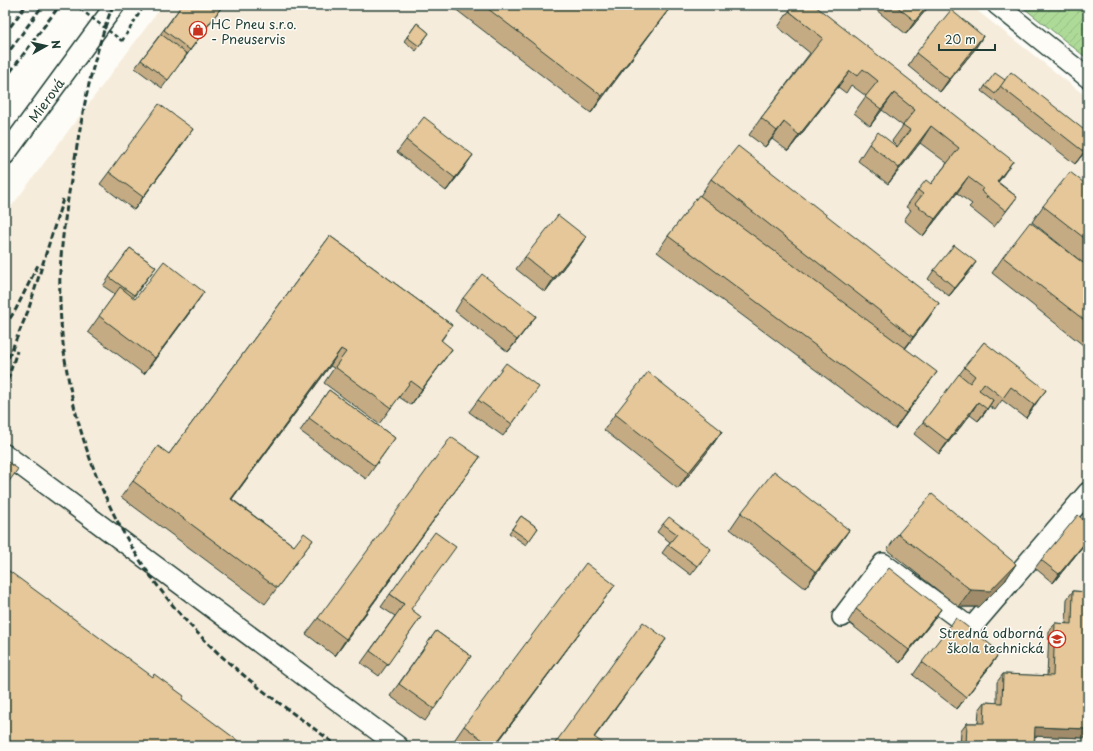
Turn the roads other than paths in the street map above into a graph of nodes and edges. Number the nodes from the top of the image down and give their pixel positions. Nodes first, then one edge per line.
1 (115, 5) edge
2 (997, 5) edge
3 (1088, 78) edge
4 (5, 155) edge
5 (5, 454) edge
6 (1088, 492) edge
7 (842, 617) dead end
8 (398, 746) edge

1 - 4 street, Mierová
2 - 3 street
5 - 8 street
6 - 7 street

